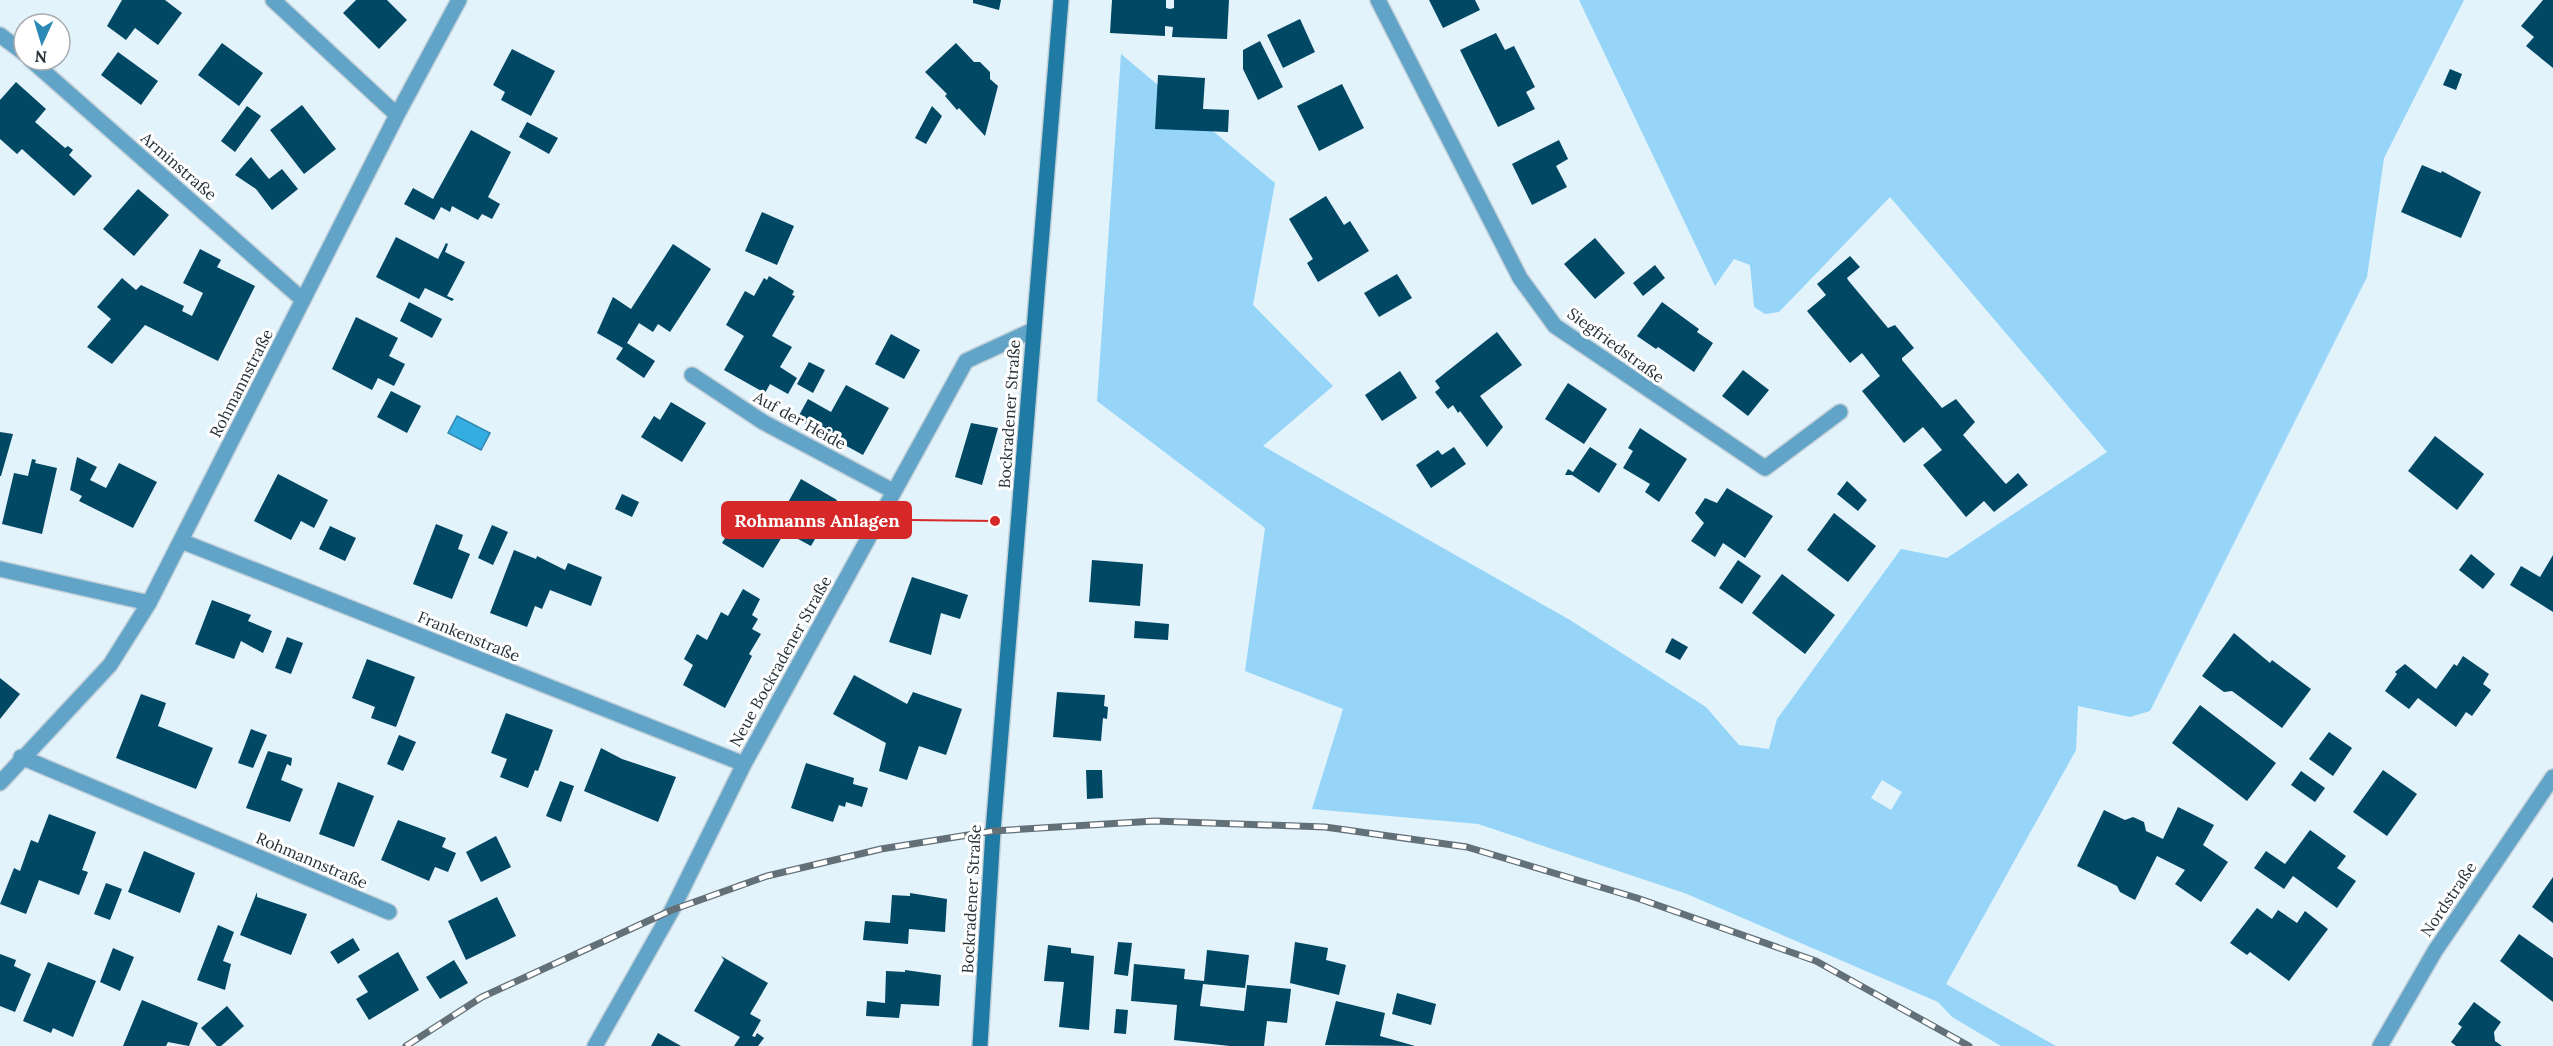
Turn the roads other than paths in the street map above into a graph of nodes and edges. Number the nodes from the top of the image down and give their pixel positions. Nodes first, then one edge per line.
1 (273, 0) edge
2 (459, 0) edge
3 (1062, 0) edge
4 (1378, 0) edge
5 (0, 34) edge
6 (12, 44) edge
7 (46, 72) edge
8 (397, 115) junction
9 (303, 300) junction
10 (1033, 330) junction
11 (692, 375) dead end
12 (1840, 412) dead end
13 (893, 491) junction
14 (182, 541) junction
15 (0, 569) edge
16 (150, 603) junction
17 (21, 757) junction
18 (744, 764) junction
19 (2553, 777) edge
20 (0, 783) edge
21 (389, 912) dead end
22 (594, 1046) edge
23 (980, 1046) edge
24 (2380, 1046) edge

1 - 8 street
2 - 8 street, Rohmannstraße
3 - 10 street, Bockradener Straße
4 - 12 street, Siegfriedstraße
5 - 6 street
7 - 9 street, Arminstraße
8 - 9 street, Rohmannstraße
9 - 14 street, Rohmannstraße
10 - 13 street, Neue Bockradener Straße
10 - 23 street, Bockradener Straße
11 - 13 street, Auf der Heide
13 - 18 street, Neue Bockradener Straße
14 - 16 street, Rohmannstraße
14 - 18 street, Frankenstraße
15 - 16 street
16 - 17 street, Rohmannstraße
17 - 20 street, Rohmannstraße
17 - 21 street, Rohmannstraße
18 - 22 street, Neue Bockradener Straße
19 - 24 street, Nordstraße

